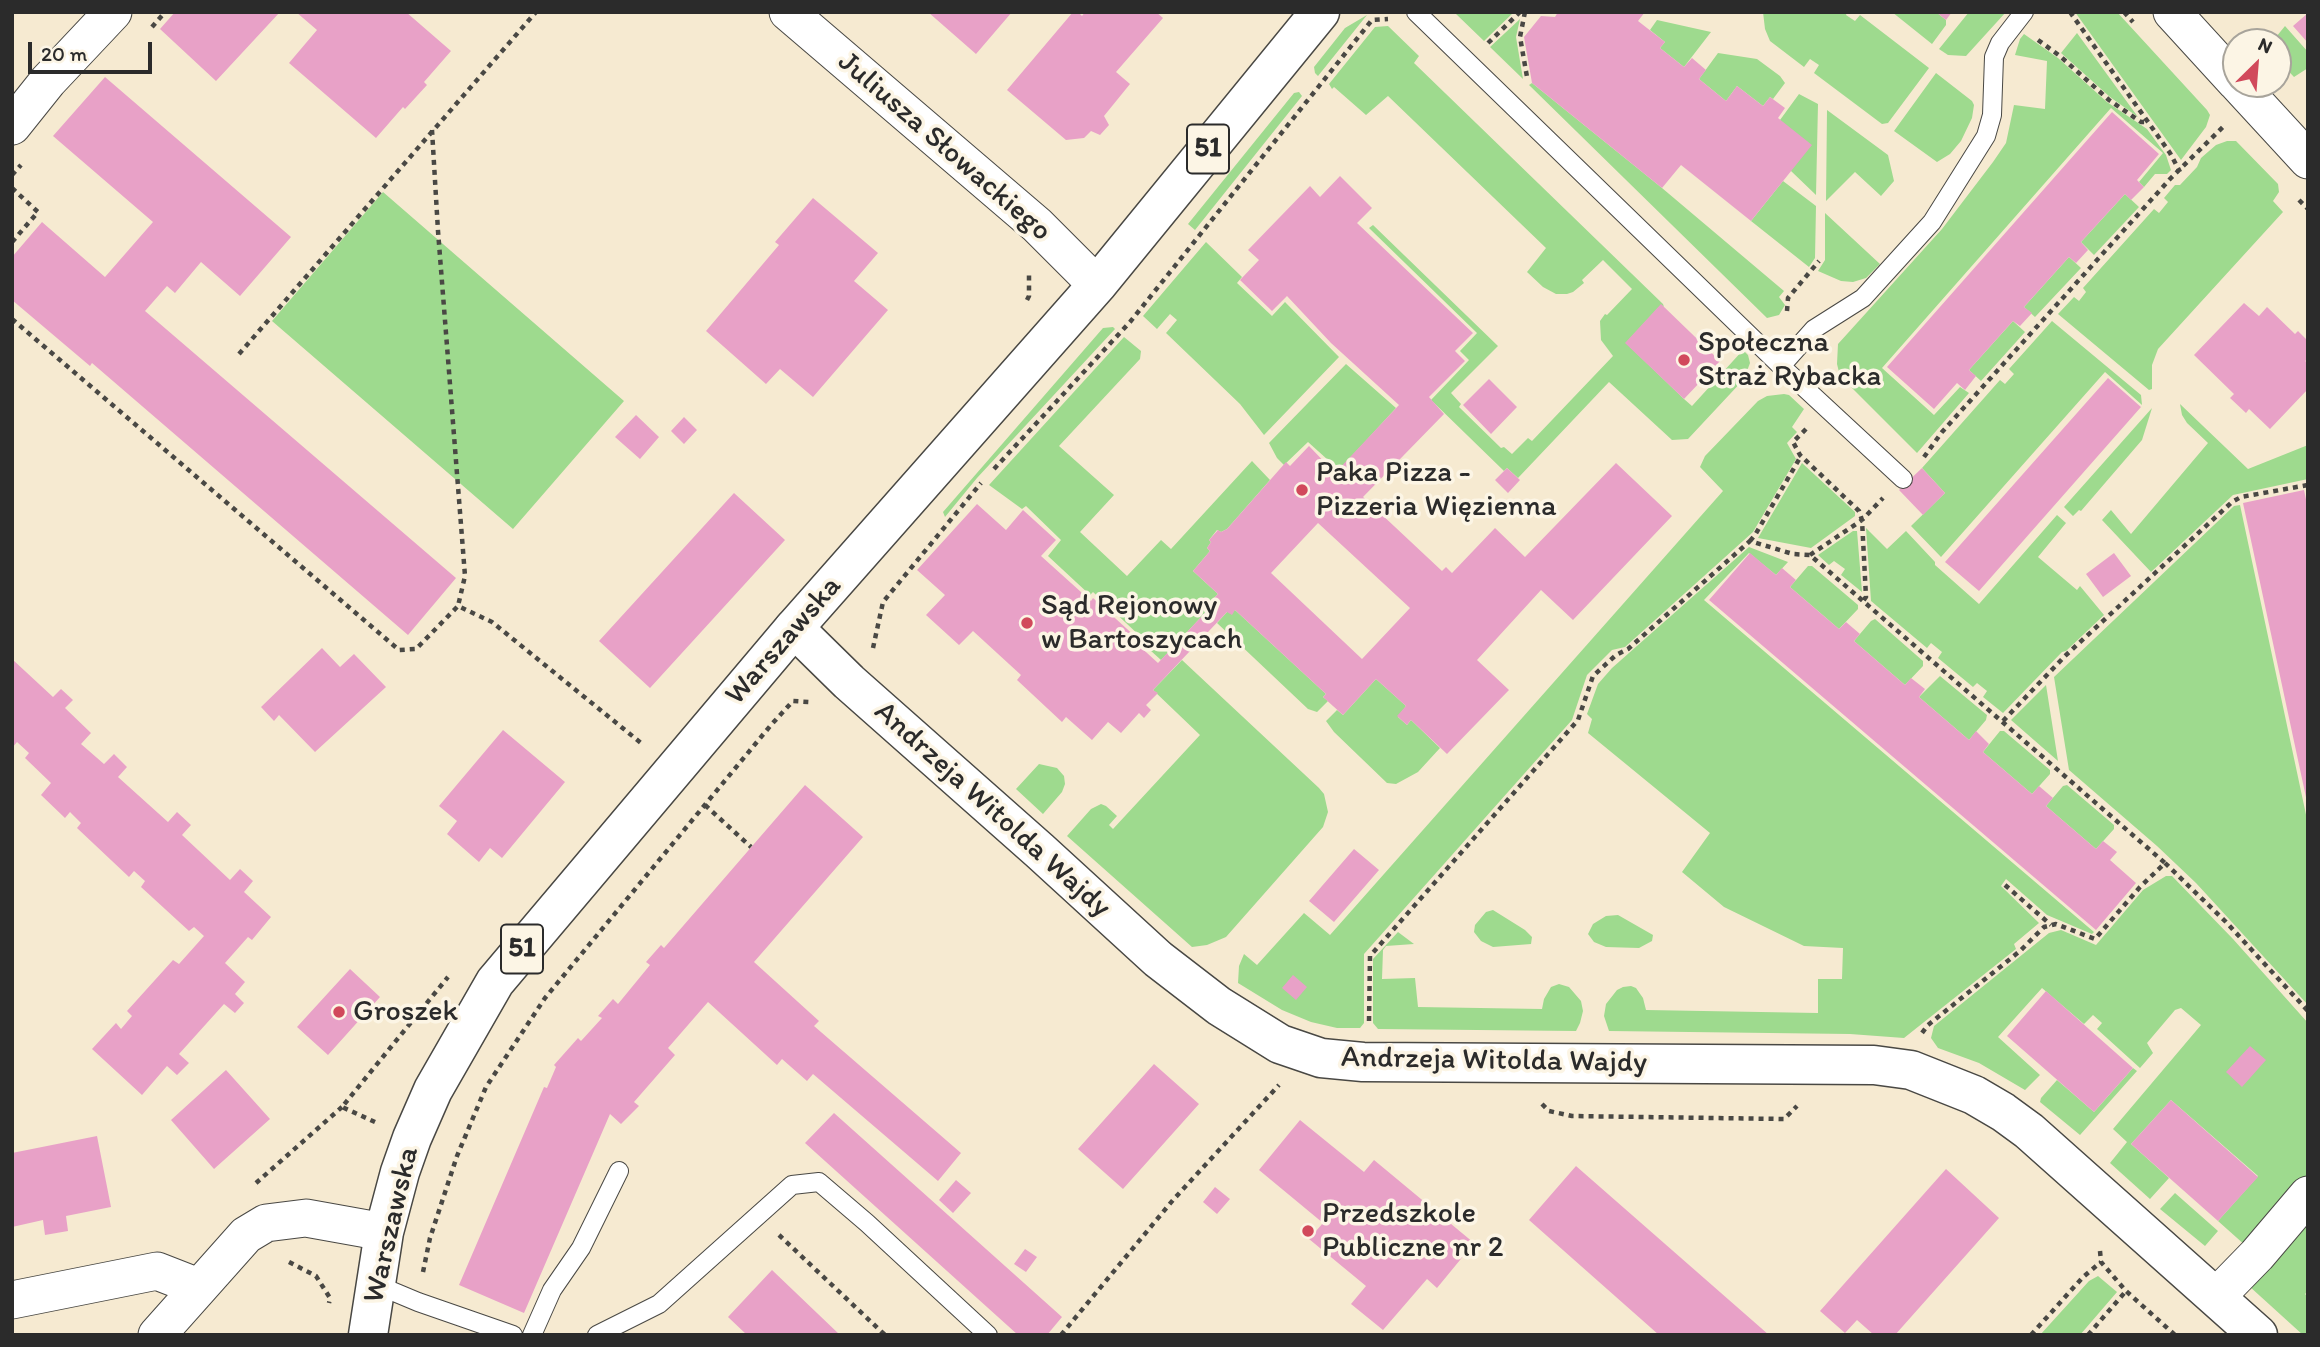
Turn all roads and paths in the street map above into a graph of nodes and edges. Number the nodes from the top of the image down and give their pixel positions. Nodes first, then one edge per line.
1 (113, 12) edge
2 (536, 12) edge
3 (788, 12) edge
4 (1320, 12) edge
5 (1416, 12) edge
6 (1522, 12) edge
7 (2070, 12) edge
8 (2172, 12) edge
9 (2019, 18) edge
10 (1398, 26) dead end
11 (1483, 47) dead end
12 (2222, 67) edge
13 (1523, 85) dead end
14 (2251, 98) edge
15 (2148, 122) junction
16 (2227, 123) dead end
17 (12, 126) edge
18 (432, 130) junction
19 (2308, 160) edge
20 (2180, 172) junction
21 (12, 188) edge
22 (12, 242) edge
23 (1097, 285) junction
24 (12, 319) edge
25 (239, 354) dead end
26 (1781, 366) junction
27 (1825, 407) junction
28 (1801, 456) junction
29 (992, 471) dead end
30 (1903, 479) junction
31 (982, 481) dead end
32 (2308, 485) edge
33 (1862, 520) junction
34 (1750, 541) junction
35 (1810, 555) junction
36 (1863, 601) junction
37 (458, 606) junction
38 (794, 628) junction
39 (873, 650) dead end
40 (818, 702) dead end
41 (2003, 720) junction
42 (641, 743) dead end
43 (705, 805) junction
44 (751, 848) dead end
45 (2165, 863) junction
46 (2006, 885) dead end
47 (2051, 925) junction
48 (2308, 1012) edge
49 (1369, 1023) dead end
50 (1920, 1036) dead end
51 (1538, 1062) junction
52 (1287, 1077) dead end
53 (1798, 1105) dead end
54 (342, 1107) dead end
55 (619, 1171) dead end
56 (253, 1186) dead end
57 (2308, 1195) edge
58 (758, 1215) junction
59 (384, 1232) junction
60 (2100, 1241) dead end
61 (277, 1262) dead end
62 (2101, 1262) junction
63 (375, 1283) junction
64 (198, 1287) junction
65 (2126, 1291) junction
66 (2216, 1297) junction
67 (12, 1300) edge
68 (418, 1302) junction
69 (328, 1311) dead end
70 (157, 1335) edge
71 (368, 1335) edge
72 (513, 1335) edge
73 (532, 1335) edge
74 (597, 1335) edge
75 (885, 1335) edge
76 (988, 1335) edge
77 (1061, 1335) edge
78 (2031, 1335) edge
79 (2088, 1335) edge
80 (2175, 1335) edge
81 (2258, 1335) edge

1 - 17 street
2 - 18 path
3 - 23 street, Juliusza Słowackiego
4 - 23 street, Warszawska / 51
5 - 26 lane
6 - 11 path
6 - 13 path
7 - 15 path
8 - 12 street
9 - 15 path
9 - 26 lane
10 - 29 path
14 - 19 street
15 - 20 path
16 - 20 path
18 - 25 path
18 - 37 path
20 - 30 path
21 - 22 path
23 - 38 street, Warszawska / 51
24 - 37 path
26 - 27 lane
27 - 28 path
27 - 30 lane
28 - 33 path
28 - 34 path
30 - 33 path
31 - 39 path
32 - 41 path
33 - 35 path
33 - 36 path
34 - 35 path
34 - 49 path
35 - 36 path
36 - 41 path
37 - 42 path
38 - 51 street, Andrzeja Witolda Wajdy
38 - 59 street, Warszawska / 51
40 - 43 path
41 - 45 path
43 - 44 path
43 - 68 path
45 - 47 path
45 - 48 path
46 - 47 path
47 - 50 path
51 - 53 path
51 - 66 street, Andrzeja Witolda Wajdy
52 - 77 path
54 - 56 path
55 - 73 lane
57 - 66 street
58 - 74 lane
58 - 75 path
58 - 76 lane
59 - 63 street, Warszawska / 51
59 - 64 street
60 - 62 path
61 - 69 path
62 - 65 path
62 - 78 path
63 - 68 lane
63 - 71 street, Warszawska / 51
64 - 67 street
64 - 70 street
65 - 79 path
65 - 80 path
66 - 81 street, Andrzeja Witolda Wajdy
68 - 72 lane

